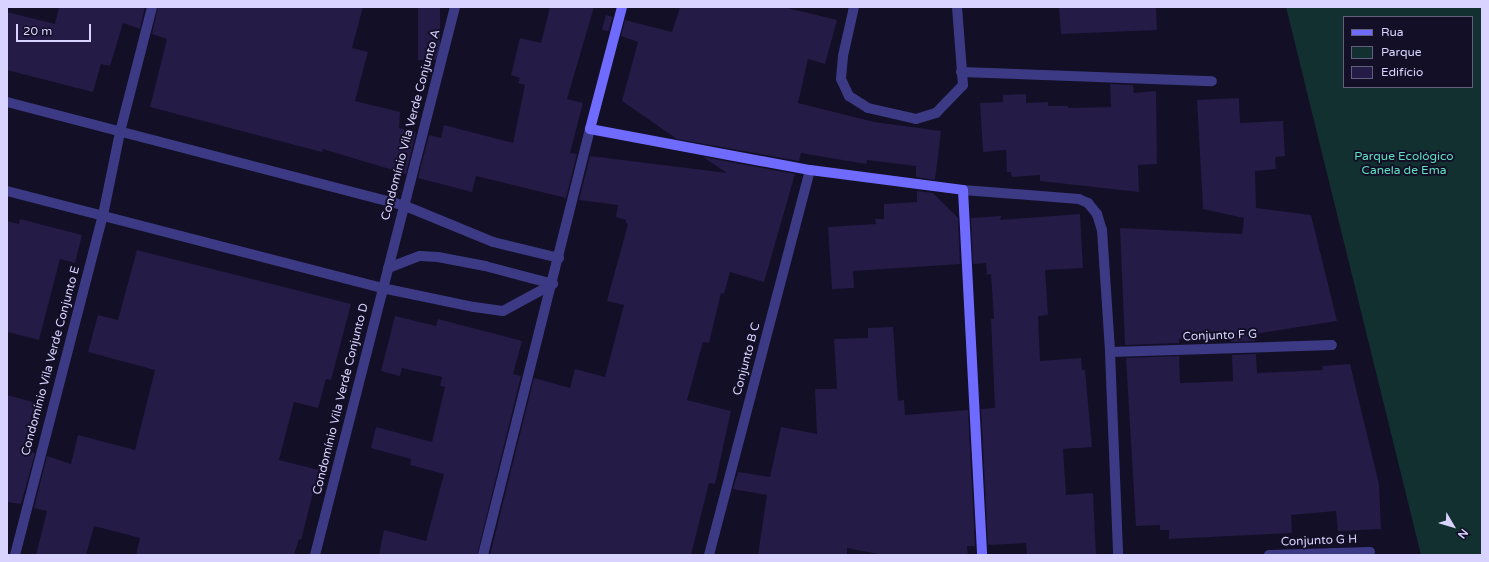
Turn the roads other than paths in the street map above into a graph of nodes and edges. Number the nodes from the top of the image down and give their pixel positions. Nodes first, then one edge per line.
1 (152, 7) edge
2 (455, 7) edge
3 (622, 7) edge
4 (854, 7) edge
5 (957, 7) edge
6 (961, 72) junction
7 (1212, 81) dead end
8 (7, 102) edge
9 (590, 129) junction
10 (120, 132) junction
11 (810, 170) junction
12 (963, 190) junction
13 (7, 191) edge
14 (403, 205) junction
15 (103, 215) junction
16 (392, 249) joint
17 (559, 258) junction
18 (388, 268) junction
19 (553, 284) junction
20 (382, 288) junction
21 (1332, 345) dead end
22 (1110, 352) junction
23 (1370, 552) dead end
24 (15, 555) edge
25 (315, 555) edge
26 (483, 555) edge
27 (709, 555) edge
28 (982, 555) edge
29 (1118, 555) edge
30 (1269, 555) edge

1 - 10 street, Condomínio Vila Verde Conjunto E
2 - 14 street, Condomínio Vila Verde Conjunto A
3 - 9 street
4 - 6 street
5 - 6 street
6 - 7 street
8 - 10 street
9 - 11 street
9 - 17 street
10 - 14 street
10 - 15 street, Condomínio Vila Verde Conjunto E
11 - 12 street
11 - 27 street, Conjunto B C
12 - 22 street
12 - 28 street
13 - 15 street
14 - 16 street, Condomínio Vila Verde Conjunto A
14 - 17 street
15 - 20 street
15 - 24 street, Condomínio Vila Verde Conjunto E
16 - 18 street, Condomínio Vila Verde Conjunto D
17 - 19 street
18 - 19 street
18 - 20 street, Condomínio Vila Verde Conjunto D
19 - 20 street
19 - 26 street
20 - 25 street, Condomínio Vila Verde Conjunto D
21 - 22 street, Conjunto F G
22 - 29 street
23 - 30 street, Conjunto G H

